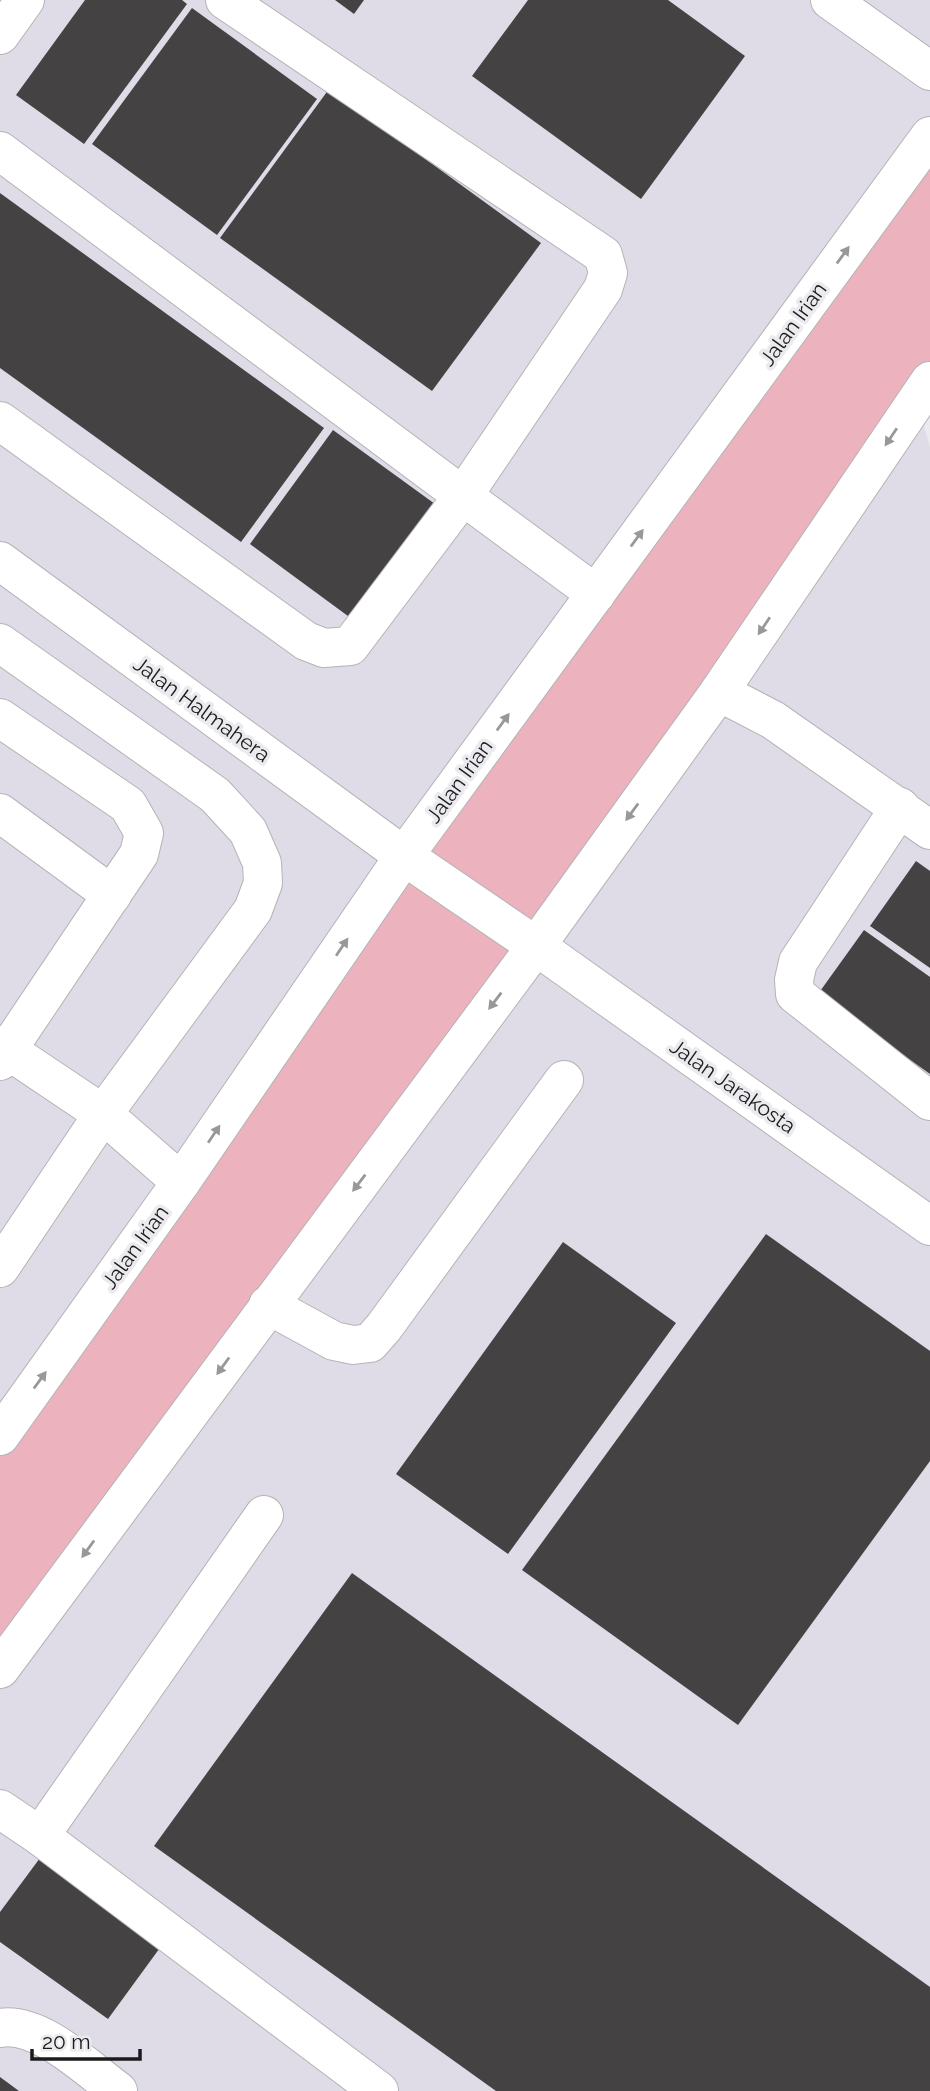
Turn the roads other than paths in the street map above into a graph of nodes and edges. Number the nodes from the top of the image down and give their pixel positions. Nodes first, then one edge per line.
1 (25, 0) edge
2 (225, 0) edge
3 (845, 4) edge
4 (0, 34) edge
5 (930, 71) edge
6 (930, 136) edge
7 (0, 151) edge
8 (930, 381) edge
9 (0, 421) edge
10 (463, 496) junction
11 (0, 561) edge
12 (596, 594) junction
13 (0, 643) edge
14 (719, 692) junction
15 (0, 718) edge
16 (900, 807) junction
17 (0, 813) edge
18 (930, 830) edge
19 (404, 856) junction
20 (112, 895) junction
21 (536, 946) junction
22 (3, 1052) edge
23 (564, 1080) dead end
24 (930, 1101) edge
25 (103, 1114) junction
26 (181, 1182) junction
27 (930, 1226) edge
28 (0, 1268) edge
29 (268, 1305) junction
30 (0, 1436) edge
31 (264, 1515) dead end
32 (0, 1669) edge
33 (0, 1809) edge
34 (40, 1836) junction
35 (0, 2028) edge
36 (118, 2091) edge
37 (379, 2091) edge

1 - 4 street
2 - 10 street
3 - 5 street
12 -> 6 street, Jalan Irian
7 - 10 street
8 -> 14 street
9 - 10 street
10 - 12 street
11 - 19 street, Jalan Halmahera
19 -> 12 street, Jalan Irian
13 - 25 street
14 - 16 street
14 -> 21 street
15 - 20 street
16 - 18 street
16 - 24 street
17 - 20 street
19 - 21 street, Jalan Halmahera
26 -> 19 street, Jalan Irian
20 - 22 street
21 - 27 street, Jalan Jarakosta
21 -> 29 street
22 - 25 street
23 - 29 street
25 - 26 street
25 - 28 street
30 -> 26 street, Jalan Irian
29 -> 32 street
31 - 34 street
33 - 34 street
34 - 37 street
35 - 36 street

